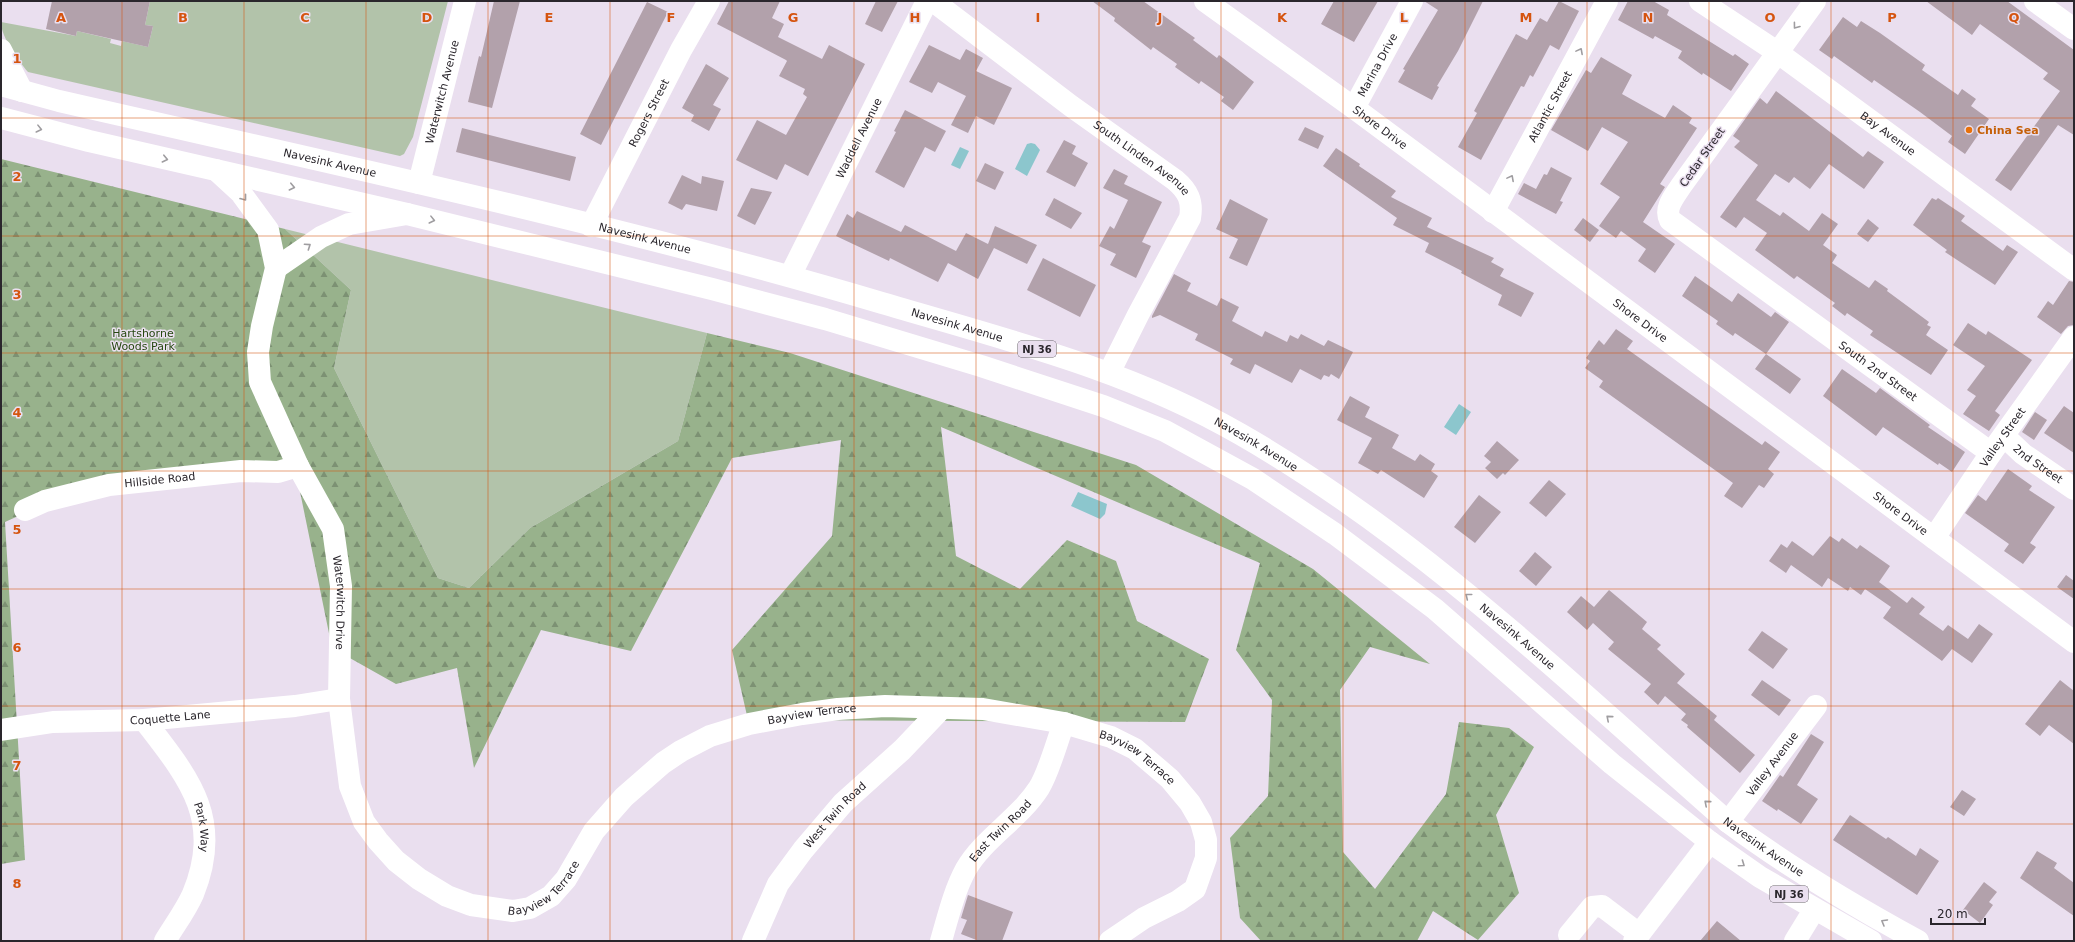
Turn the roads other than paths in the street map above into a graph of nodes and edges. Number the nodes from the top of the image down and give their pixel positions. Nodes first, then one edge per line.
1 (465, 1) edge
2 (709, 1) edge
3 (927, 1) edge
4 (933, 1) edge
5 (1205, 1) edge
6 (1412, 1) edge
7 (1607, 1) edge
8 (1700, 1) edge
9 (1815, 1) edge
10 (2035, 1) edge
11 (1228, 8) edge
12 (2074, 29) edge
13 (1, 50) edge
14 (1777, 52) junction
15 (1, 85) edge
16 (22, 91) junction
17 (1354, 108) junction
18 (1, 118) edge
19 (216, 170) junction
20 (419, 183) junction
21 (1493, 212) junction
22 (407, 214) junction
23 (591, 226) junction
24 (276, 268) junction
25 (2074, 270) edge
26 (790, 276) junction
27 (1766, 289) joint
28 (2074, 337) edge
29 (1109, 373) junction
30 (1997, 445) junction
31 (298, 466) junction
32 (2074, 489) edge
33 (25, 510) dead end
34 (1934, 538) junction
35 (2074, 642) edge
36 (339, 699) junction
37 (1816, 706) dead end
38 (942, 708) junction
39 (144, 720) junction
40 (1064, 723) junction
41 (1, 730) edge
42 (1728, 822) junction
43 (1710, 842) junction
44 (465, 903) joint
45 (1814, 910) junction
46 (1569, 935) dead end
47 (1636, 938) edge
48 (165, 941) edge
49 (753, 941) edge
50 (941, 941) edge
51 (1110, 941) edge
52 (1795, 941) edge
53 (1871, 941) edge
54 (1918, 941) edge

1 - 20 main road, Waterwitch Avenue
2 - 23 main road, Rogers Street
3 - 26 main road, Waddell Avenue
4 - 29 main road, South Linden Avenue
5 - 11 main road, Shore Drive
6 - 17 main road, Marina Drive
21 -> 7 main road, Atlantic Street
8 - 14 main road, Bay Avenue
9 -> 14 main road, Cedar Street
10 - 12 main road
11 - 17 main road, Shore Drive
13 - 16 main road
14 - 25 main road, Bay Avenue
14 - 27 main road, Cedar Street
15 - 16 main road, Navesink Avenue / NJ 36
16 - 20 main road, Navesink Avenue / NJ 36
17 - 21 main road, Shore Drive
18 -> 19 main road, NJ 36
19 -> 22 main road, NJ 36
19 -> 24 main road
20 - 23 main road, Navesink Avenue / NJ 36
21 - 34 main road, Shore Drive
24 -> 22 main road
22 -> 43 main road, NJ 36
23 - 26 main road, Navesink Avenue / NJ 36
24 - 31 main road, Waterwitch Drive
26 - 29 main road, Navesink Avenue / NJ 36
27 - 30 main road, South 2nd Street
28 - 30 main road, Valley Street
42 -> 29 main road, Navesink Avenue / NJ 36
30 - 32 main road, 2nd Street
30 - 34 main road, Valley Street
31 - 33 main road, Hillside Road
31 - 36 main road, Waterwitch Drive
34 - 35 main road, Shore Drive
36 - 39 main road, Coquette Lane
36 - 44 main road, Waterwitch Drive
37 - 42 main road, Valley Avenue
38 - 40 main road, Bayview Terrace
38 - 44 main road, Bayview Terrace
38 - 49 main road, West Twin Road
39 - 41 main road, Coquette Lane
39 - 48 main road, Park Way
40 - 50 main road, East Twin Road
40 - 51 main road, Bayview Terrace
54 -> 42 main road, Navesink Avenue / NJ 36
43 -> 45 main road, NJ 36
43 - 47 main road
45 - 52 main road
45 - 53 main road, NJ 36
46 - 47 main road

